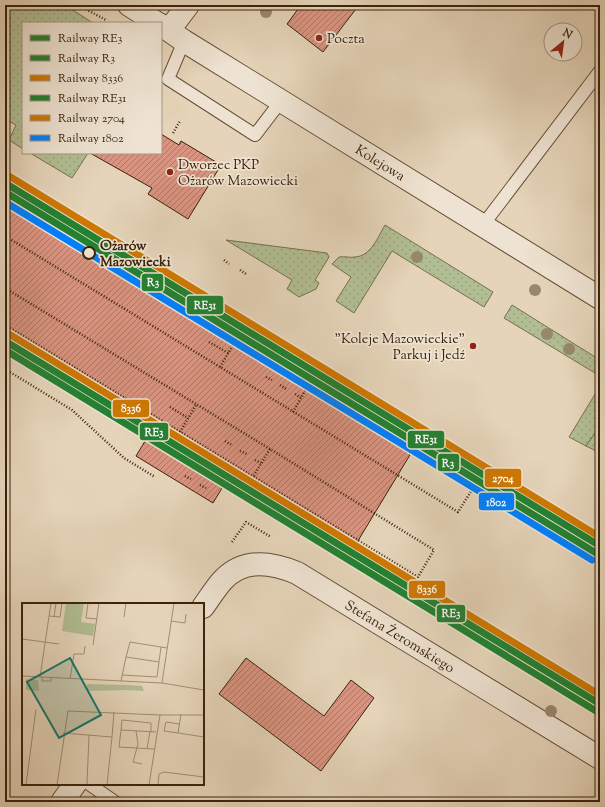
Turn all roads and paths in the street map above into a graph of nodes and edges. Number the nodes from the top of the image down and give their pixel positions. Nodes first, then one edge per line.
1 (78, 5) edge
2 (129, 5) edge
3 (188, 5) edge
4 (109, 22) edge
5 (156, 22) edge
6 (168, 30) edge
7 (600, 71) edge
8 (281, 102) junction
9 (180, 121) dead end
10 (173, 133) dead end
11 (5, 199) edge
12 (483, 226) junction
13 (5, 236) edge
14 (224, 260) dead end
15 (229, 264) dead end
16 (240, 270) dead end
17 (246, 274) dead end
18 (5, 288) edge
19 (600, 298) edge
20 (5, 325) edge
21 (236, 340) junction
22 (209, 342) dead end
23 (228, 353) junction
24 (220, 367) junction
25 (5, 369) edge
26 (266, 377) dead end
27 (272, 380) dead end
28 (309, 384) junction
29 (280, 385) dead end
30 (286, 389) dead end
31 (295, 394) dead end
32 (301, 398) junction
33 (196, 405) junction
34 (170, 407) dead end
35 (293, 412) junction
36 (188, 418) junction
37 (180, 432) junction
38 (225, 441) dead end
39 (232, 445) dead end
40 (270, 449) junction
41 (240, 450) dead end
42 (247, 454) dead end
43 (256, 460) dead end
44 (261, 463) junction
45 (185, 476) dead end
46 (154, 477) dead end
47 (253, 477) junction
48 (191, 480) dead end
49 (200, 485) dead end
50 (206, 488) dead end
51 (204, 606) edge
52 (600, 758) edge
53 (74, 785) edge
54 (90, 785) edge
55 (62, 802) edge
56 (114, 802) edge

1 - 4 path
2 - 5 street, Kolejowa
3 - 6 street
6 - 8 street, Kolejowa
6 - 8 lane
7 - 12 lane
8 - 12 street, Kolejowa
9 - 10 path
11 - 21 path
12 - 19 street, Kolejowa
13 - 24 path
14 - 15 path
16 - 17 path
18 - 33 path
20 - 37 path
21 - 23 path
21 - 28 path
22 - 23 path
23 - 24 path
24 - 35 path
25 - 46 path
26 - 27 path
28 - 32 path
28 - 35 path
29 - 30 path
31 - 32 path
32 - 35 path
33 - 36 path
33 - 40 path
34 - 36 path
36 - 37 path
37 - 47 path
38 - 39 path
40 - 44 path
40 - 47 path
41 - 42 path
43 - 44 path
44 - 47 path
45 - 48 path
49 - 50 path
51 - 52 street, Stefana Żeromskiego
53 - 55 street
54 - 56 lane

